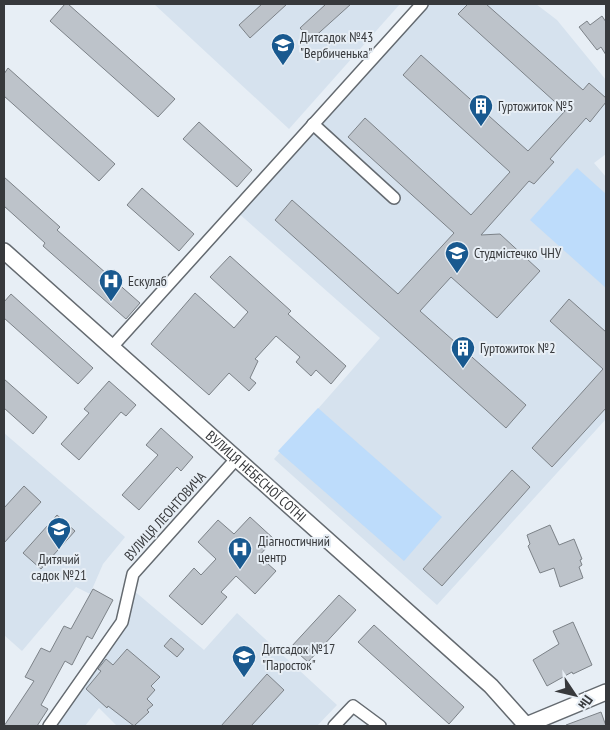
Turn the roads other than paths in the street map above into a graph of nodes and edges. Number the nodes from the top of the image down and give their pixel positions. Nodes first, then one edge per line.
1 (422, 4) edge
2 (313, 124) junction
3 (394, 198) dead end
4 (4, 251) edge
5 (111, 348) junction
6 (237, 458) junction
7 (606, 692) edge
8 (524, 725) edge
9 (49, 726) edge
10 (334, 726) edge
11 (380, 726) edge

1 - 2 street
2 - 3 street
2 - 5 street
4 - 5 street, ВУЛИЦЯ НЕБЕСНОЇ СОТНІ
5 - 6 street, ВУЛИЦЯ НЕБЕСНОЇ СОТНІ
6 - 8 street, ВУЛИЦЯ НЕБЕСНОЇ СОТНІ
6 - 9 street, ВУЛИЦЯ ЛЕОНТОВИЧА
7 - 8 street
10 - 11 street

